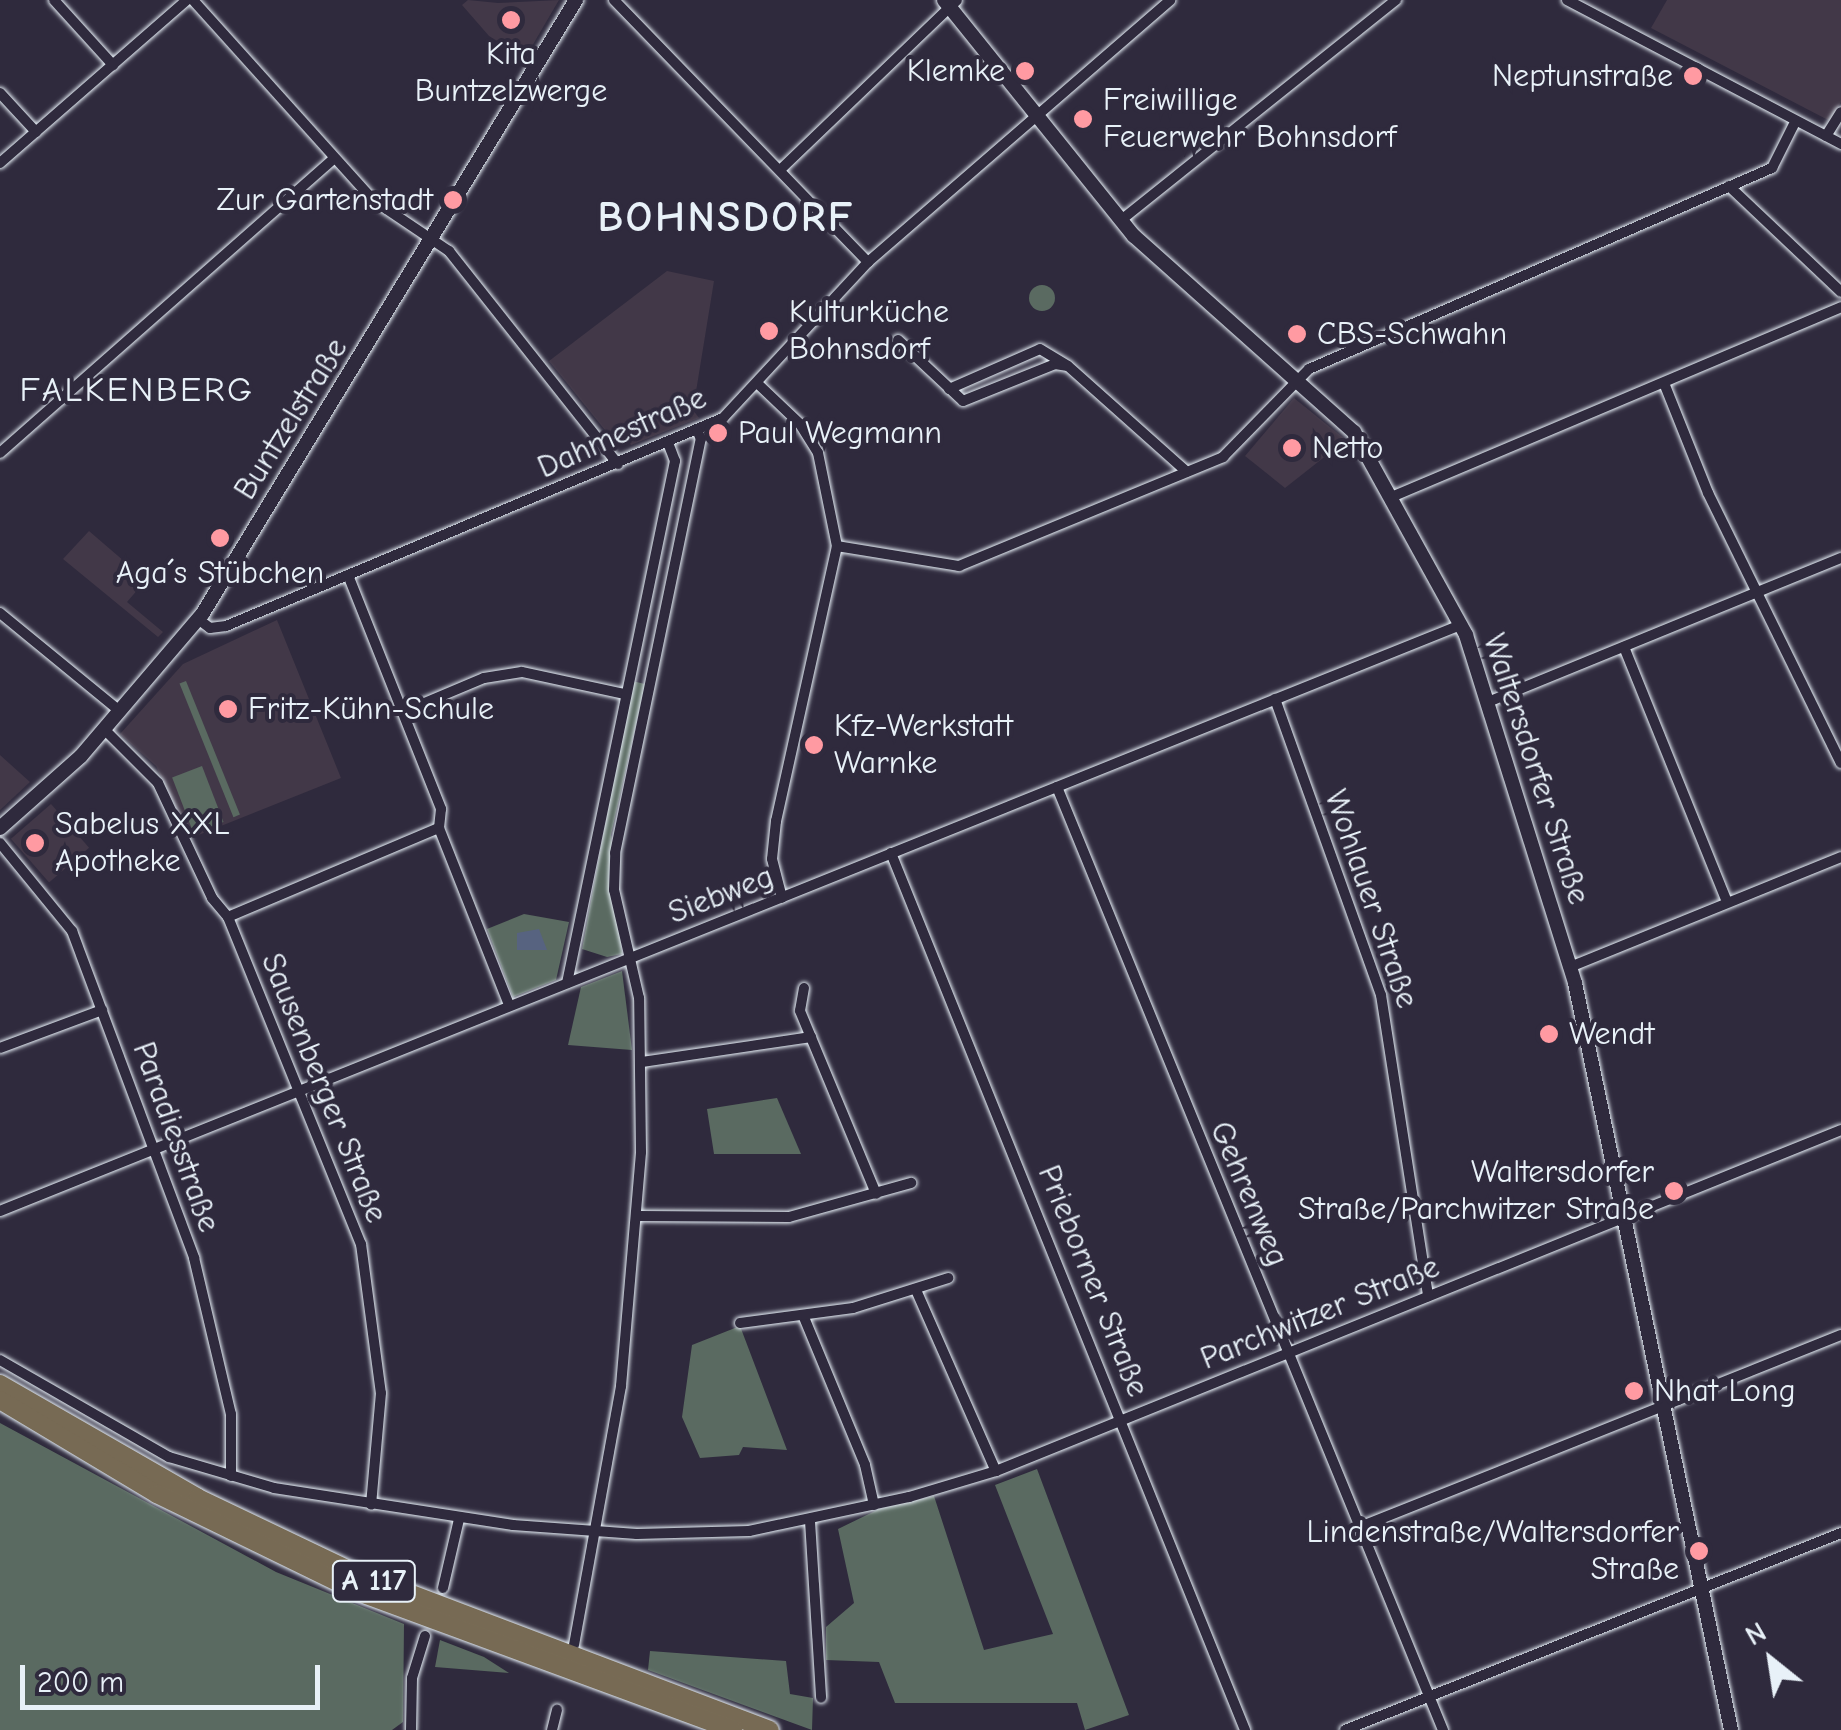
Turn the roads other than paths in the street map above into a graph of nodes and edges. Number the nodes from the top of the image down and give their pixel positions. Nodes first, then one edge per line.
1 (54, 0) edge
2 (190, 0) edge
3 (576, 0) edge
4 (614, 0) edge
5 (1170, 0) edge
6 (1396, 0) edge
7 (1568, 0) edge
8 (950, 2) edge
9 (113, 66) junction
10 (0, 92) edge
11 (1841, 112) edge
12 (1036, 117) junction
13 (1795, 122) junction
14 (36, 132) junction
15 (1826, 136) junction
16 (1841, 144) edge
17 (333, 159) junction
18 (0, 164) edge
19 (780, 170) junction
20 (1730, 186) junction
21 (1120, 221) junction
22 (434, 240) junction
23 (868, 262) junction
24 (1841, 292) edge
25 (1841, 307) edge
26 (898, 340) dead end
27 (1068, 366) junction
28 (1298, 378) junction
29 (757, 383) junction
30 (1664, 383) junction
31 (949, 389) junction
32 (697, 430) junction
33 (668, 443) junction
34 (0, 453) edge
35 (618, 464) junction
36 (1187, 472) junction
37 (1394, 496) junction
38 (837, 546) junction
39 (1841, 558) edge
40 (348, 574) junction
41 (1756, 592) junction
42 (0, 612) edge
43 (198, 619) junction
44 (1460, 625) junction
45 (1624, 647) junction
46 (625, 694) junction
47 (1275, 699) junction
48 (1488, 702) junction
49 (120, 712) junction
50 (402, 712) junction
51 (105, 730) junction
52 (1841, 763) edge
53 (1056, 788) junction
54 (0, 828) edge
55 (439, 828) junction
56 (0, 843) edge
57 (891, 853) junction
58 (1841, 858) edge
59 (782, 898) junction
60 (1727, 902) junction
61 (228, 917) junction
62 (629, 958) junction
63 (1570, 967) junction
64 (567, 982) junction
65 (804, 988) dead end
66 (509, 1006) junction
67 (102, 1010) junction
68 (810, 1037) junction
69 (0, 1048) edge
70 (642, 1062) junction
71 (299, 1090) junction
72 (1841, 1130) edge
73 (154, 1149) junction
74 (911, 1183) dead end
75 (876, 1194) junction
76 (0, 1211) edge
77 (638, 1216) junction
78 (1622, 1218) junction
79 (948, 1278) dead end
80 (916, 1290) junction
81 (1428, 1296) junction
82 (803, 1315) junction
83 (740, 1323) dead end
84 (1841, 1335) edge
85 (1288, 1353) junction
86 (0, 1360) edge
87 (0, 1384) edge
88 (0, 1400) edge
89 (1662, 1407) junction
90 (1123, 1420) junction
91 (996, 1470) junction
92 (232, 1476) junction
93 (371, 1505) junction
94 (874, 1505) junction
95 (459, 1520) junction
96 (810, 1521) junction
97 (1360, 1527) junction
98 (597, 1532) junction
99 (1841, 1534) edge
100 (443, 1588) dead end
101 (1701, 1588) junction
102 (425, 1636) dead end
103 (574, 1645) dead end
104 (1430, 1697) junction
105 (821, 1698) dead end
106 (557, 1710) dead end
107 (412, 1730) edge
108 (552, 1730) edge
109 (733, 1730) edge
110 (770, 1730) edge
111 (1245, 1730) edge
112 (1345, 1730) edge
113 (1444, 1730) edge
114 (1731, 1730) edge

1 - 9 street
2 - 9 street
2 - 17 street
3 - 22 street, Buntzelstraße
4 - 19 street
5 - 12 street, Dahmestraße
6 - 21 street
7 - 13 street
8 - 12 street, Waltersdorfer Straße
8 - 19 street
9 - 14 street
10 - 14 street
11 - 15 street
12 - 21 street, Waltersdorfer Straße
12 - 23 street, Dahmestraße
13 - 15 street
13 - 20 street
14 - 18 street
15 - 16 street
17 - 22 street
17 - 34 street
19 - 23 street
20 - 24 street
20 - 28 street
21 - 28 street, Waltersdorfer Straße
22 - 35 street
22 - 43 street, Buntzelstraße
23 - 29 street, Dahmestraße
25 - 30 street
26 - 31 street
27 - 31 street
27 - 31 street
27 - 36 street
28 - 36 street
28 - 37 street, Waltersdorfer Straße
29 - 32 street, Dahmestraße
29 - 38 street
30 - 37 street
30 - 41 street
32 - 33 street, Dahmestraße
32 - 62 street
33 - 35 street, Dahmestraße
33 - 46 street
35 - 40 street, Dahmestraße
36 - 38 street
37 - 44 street, Waltersdorfer Straße
38 - 59 street
39 - 41 street
40 - 43 street, Dahmestraße
40 - 50 street
41 - 45 street
41 - 52 street
42 - 49 street
43 - 49 street, Buntzelstraße
44 - 47 street, Siebweg
44 - 48 street, Waltersdorfer Straße
45 - 48 street
45 - 60 street
46 - 50 street
46 - 64 street
47 - 53 street, Siebweg
47 - 81 street, Wohlauer Straße
48 - 63 street, Waltersdorfer Straße
49 - 51 street, Buntzelstraße
50 - 55 street
51 - 54 street, Buntzelstraße
51 - 61 street, Sausenberger Straße
53 - 57 street, Siebweg
53 - 85 street, Gehrenweg
55 - 61 street
55 - 66 street
56 - 67 street, Paradiesstraße
57 - 59 street, Siebweg
57 - 90 street, Prieborner Straße
58 - 60 street
59 - 62 street, Siebweg
60 - 63 street
61 - 71 street, Sausenberger Straße
62 - 64 street, Siebweg
62 - 70 street
63 - 78 street, Waltersdorfer Straße
64 - 66 street, Siebweg
65 - 68 street
66 - 71 street, Siebweg
67 - 69 street
67 - 73 street, Paradiesstraße
68 - 70 street
68 - 75 street
70 - 77 street
71 - 73 street, Siebweg
71 - 93 street, Sausenberger Straße
72 - 78 street, Parchwitzer Straße
73 - 76 street, Siebweg
73 - 92 street, Paradiesstraße
74 - 75 street
75 - 77 street
77 - 98 street
78 - 81 street, Parchwitzer Straße
78 - 89 street, Waltersdorfer Straße
79 - 80 street
80 - 82 street
80 - 91 street
81 - 85 street, Parchwitzer Straße
82 - 83 street
82 - 94 street
84 - 89 street
85 - 90 street, Parchwitzer Straße
85 - 97 street, Gehrenweg
86 - 92 street, Parchwitzer Straße
87 - 110 highway, A 117
88 - 109 highway, A 117
89 - 97 street
89 - 101 street, Waltersdorfer Straße
90 - 91 street, Parchwitzer Straße
90 - 111 street, Prieborner Straße
91 - 94 street, Parchwitzer Straße
92 - 93 street, Parchwitzer Straße
93 - 95 street, Parchwitzer Straße
94 - 96 street, Parchwitzer Straße
95 - 98 street, Parchwitzer Straße
95 - 100 street
96 - 98 street, Parchwitzer Straße
96 - 105 street
97 - 104 street, Gehrenweg
98 - 103 street
99 - 101 street
101 - 104 street
101 - 114 street, Waltersdorfer Straße
102 - 107 street
104 - 112 street
104 - 113 street, Gehrenweg
106 - 108 street

